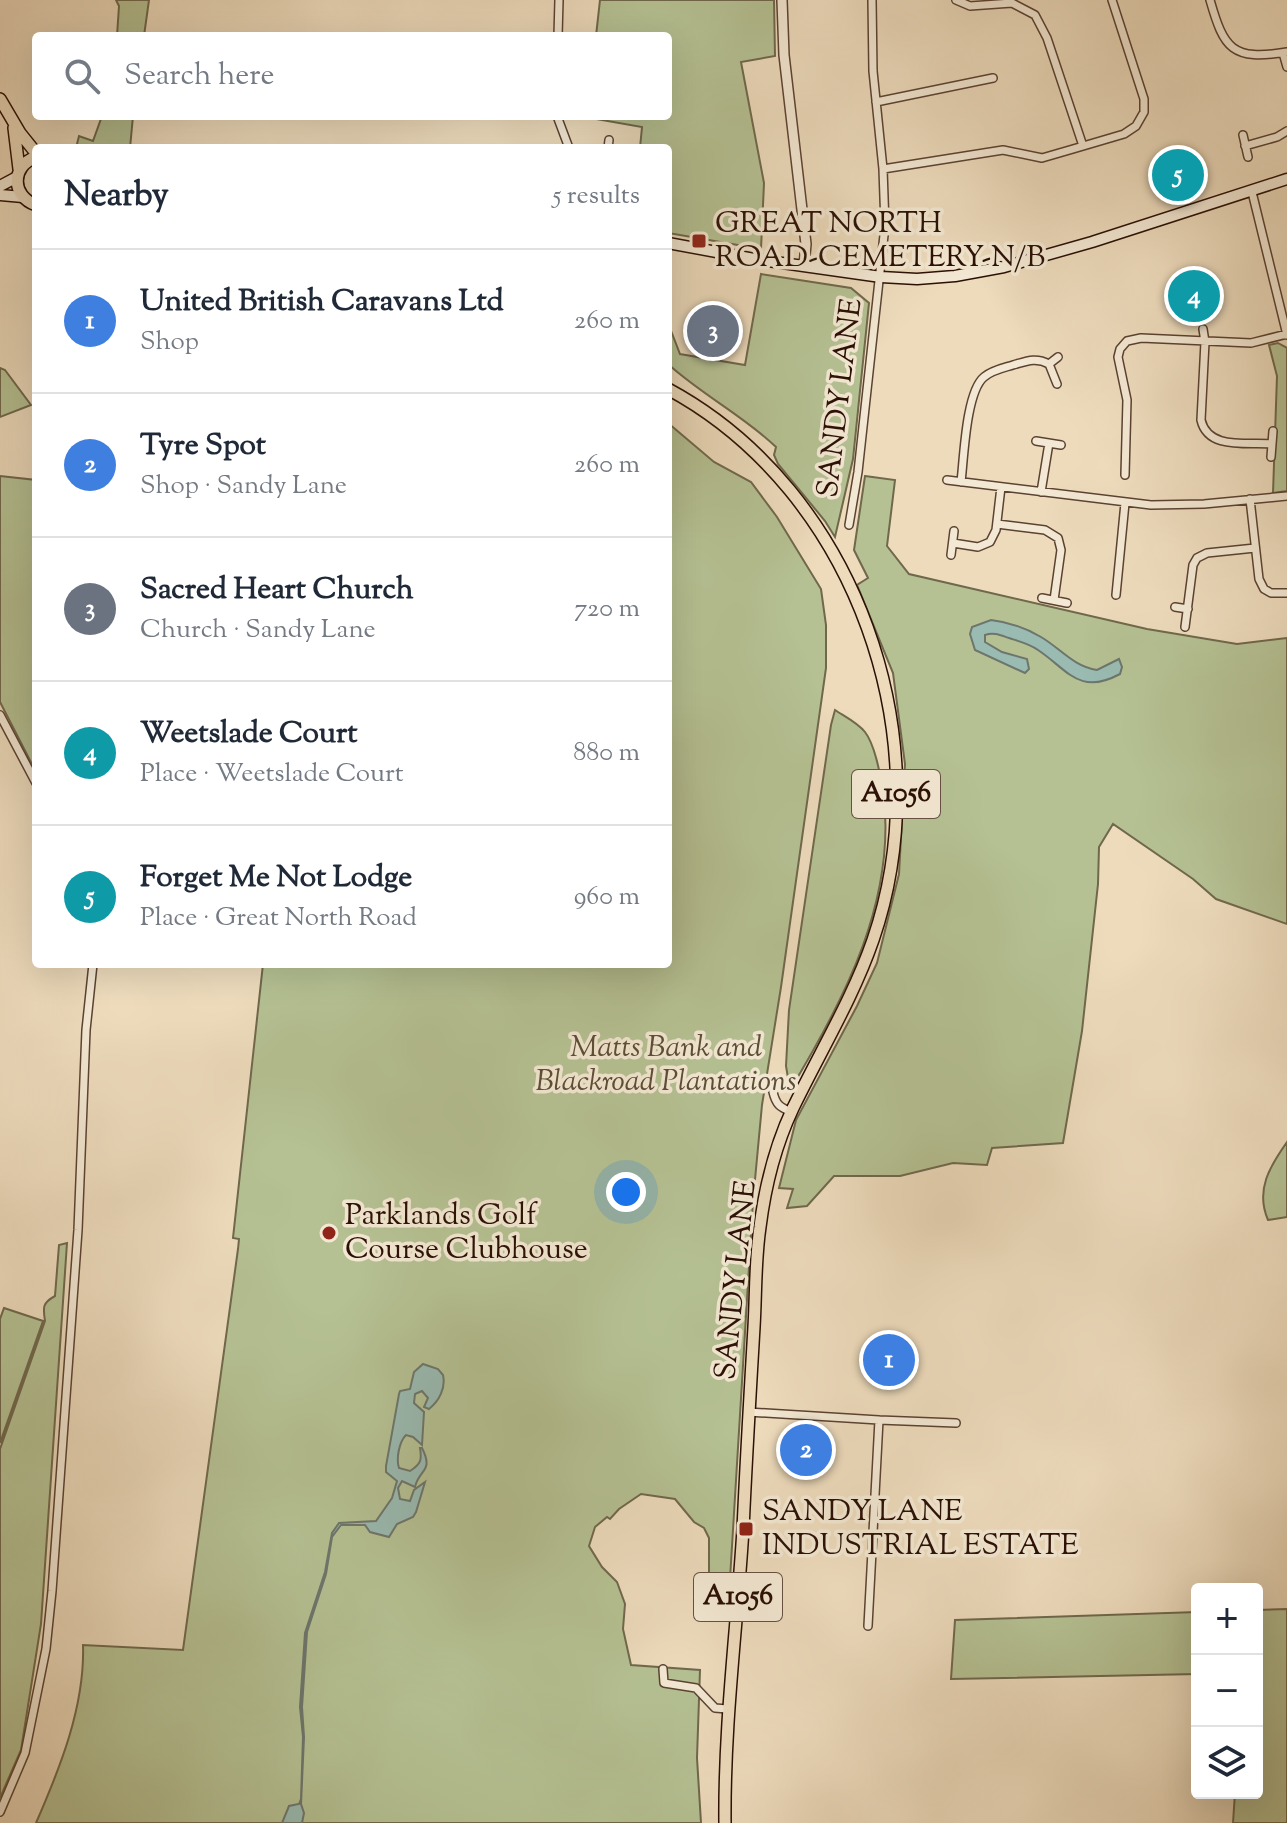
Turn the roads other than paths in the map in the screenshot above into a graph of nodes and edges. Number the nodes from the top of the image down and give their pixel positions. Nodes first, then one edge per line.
1 (559, 0) edge
2 (782, 0) edge
3 (872, 0) edge
4 (956, 0) edge
5 (1112, 0) edge
6 (1210, 0) edge
7 (558, 32) edge
8 (1285, 53) edge
9 (1287, 67) edge
10 (993, 78) dead end
11 (0, 99) edge
12 (876, 102) junction
13 (12, 120) junction
14 (558, 120) edge
15 (1287, 131) edge
16 (1243, 135) dead end
17 (568, 144) edge
18 (1083, 146) junction
19 (1245, 146) junction
20 (32, 149) edge
21 (1248, 157) dead end
22 (32, 158) edge
23 (883, 169) junction
24 (18, 173) junction
25 (1287, 179) edge
26 (0, 186) edge
27 (1252, 192) junction
28 (0, 195) edge
29 (23, 197) junction
30 (32, 203) edge
31 (672, 244) edge
32 (804, 266) junction
33 (881, 277) junction
34 (1287, 288) edge
35 (1277, 292) junction
36 (1203, 329) dead end
37 (1287, 334) edge
38 (1205, 342) junction
39 (1058, 357) dead end
40 (1049, 364) junction
41 (1057, 384) dead end
42 (672, 386) edge
43 (672, 391) edge
44 (692, 402) junction
45 (1273, 431) dead end
46 (1036, 441) dead end
47 (1049, 443) junction
48 (1272, 444) junction
49 (1061, 445) dead end
50 (1114, 455) dead end
51 (1126, 456) junction
52 (1271, 457) dead end
53 (1125, 475) dead end
54 (947, 480) dead end
55 (961, 482) junction
56 (1001, 487) junction
57 (1041, 492) junction
58 (1287, 496) edge
59 (1250, 499) junction
60 (1125, 503) junction
61 (997, 524) junction
62 (849, 525) dead end
63 (954, 531) dead end
64 (953, 543) junction
65 (1255, 548) junction
66 (951, 555) dead end
67 (1106, 576) dead end
68 (1118, 577) junction
69 (1287, 593) edge
70 (1116, 595) dead end
71 (1042, 598) dead end
72 (1054, 600) junction
73 (1067, 603) dead end
74 (1175, 607) dead end
75 (1188, 609) junction
76 (1185, 627) dead end
77 (0, 715) edge
78 (32, 775) edge
79 (93, 968) edge
80 (773, 1092) dead end
81 (791, 1112) junction
82 (748, 1412) junction
83 (879, 1420) junction
84 (956, 1423) dead end
85 (868, 1626) dead end
86 (663, 1669) dead end
87 (727, 1709) junction
88 (0, 1812) edge
89 (725, 1823) edge

1 - 7 street
2 - 32 street
3 - 12 street, SANDY LANE
4 - 18 street
5 - 18 street
6 - 8 street
8 - 9 street
10 - 12 street
11 - 13 main road
12 - 23 street, SANDY LANE
13 - 20 main road
13 - 24 main road
14 - 17 street
15 - 19 street
16 - 19 street
18 - 23 street
19 - 21 street
22 - 24 main road
23 - 33 street, SANDY LANE
24 - 26 main road
24 - 29 main road
25 - 27 main road
27 - 33 main road
27 - 35 street
28 - 29 main road
29 - 30 main road
31 - 32 main road
32 - 33 main road
33 - 62 street, SANDY LANE
34 - 35 street
35 - 37 street
36 - 38 street
37 - 38 street
38 - 48 street
38 - 51 street
39 - 40 street
40 - 41 street
40 - 55 street
42 - 44 main road, SANDY LANE / A1056
43 - 44 main road, SANDY LANE / A1056
44 - 81 main road, SANDY LANE / A1056
45 - 48 street
46 - 47 street
47 - 49 street
47 - 57 street
48 - 52 street
50 - 51 street
51 - 53 street
54 - 55 street
55 - 56 street
56 - 57 street
56 - 61 street
57 - 60 street
58 - 59 street
59 - 60 street
59 - 65 street
60 - 68 street
61 - 64 street
61 - 72 street
63 - 64 street
64 - 66 street
65 - 69 street
65 - 75 street
67 - 68 street
68 - 70 street
71 - 72 street
72 - 73 street
74 - 75 street
75 - 76 street
77 - 78 street
79 - 88 street
80 - 81 street
81 - 82 main road, SANDY LANE / A1056
82 - 83 street
82 - 87 main road, SANDY LANE / A1056
83 - 84 street
83 - 85 street
86 - 87 street
87 - 89 main road, SANDY LANE / A1056

